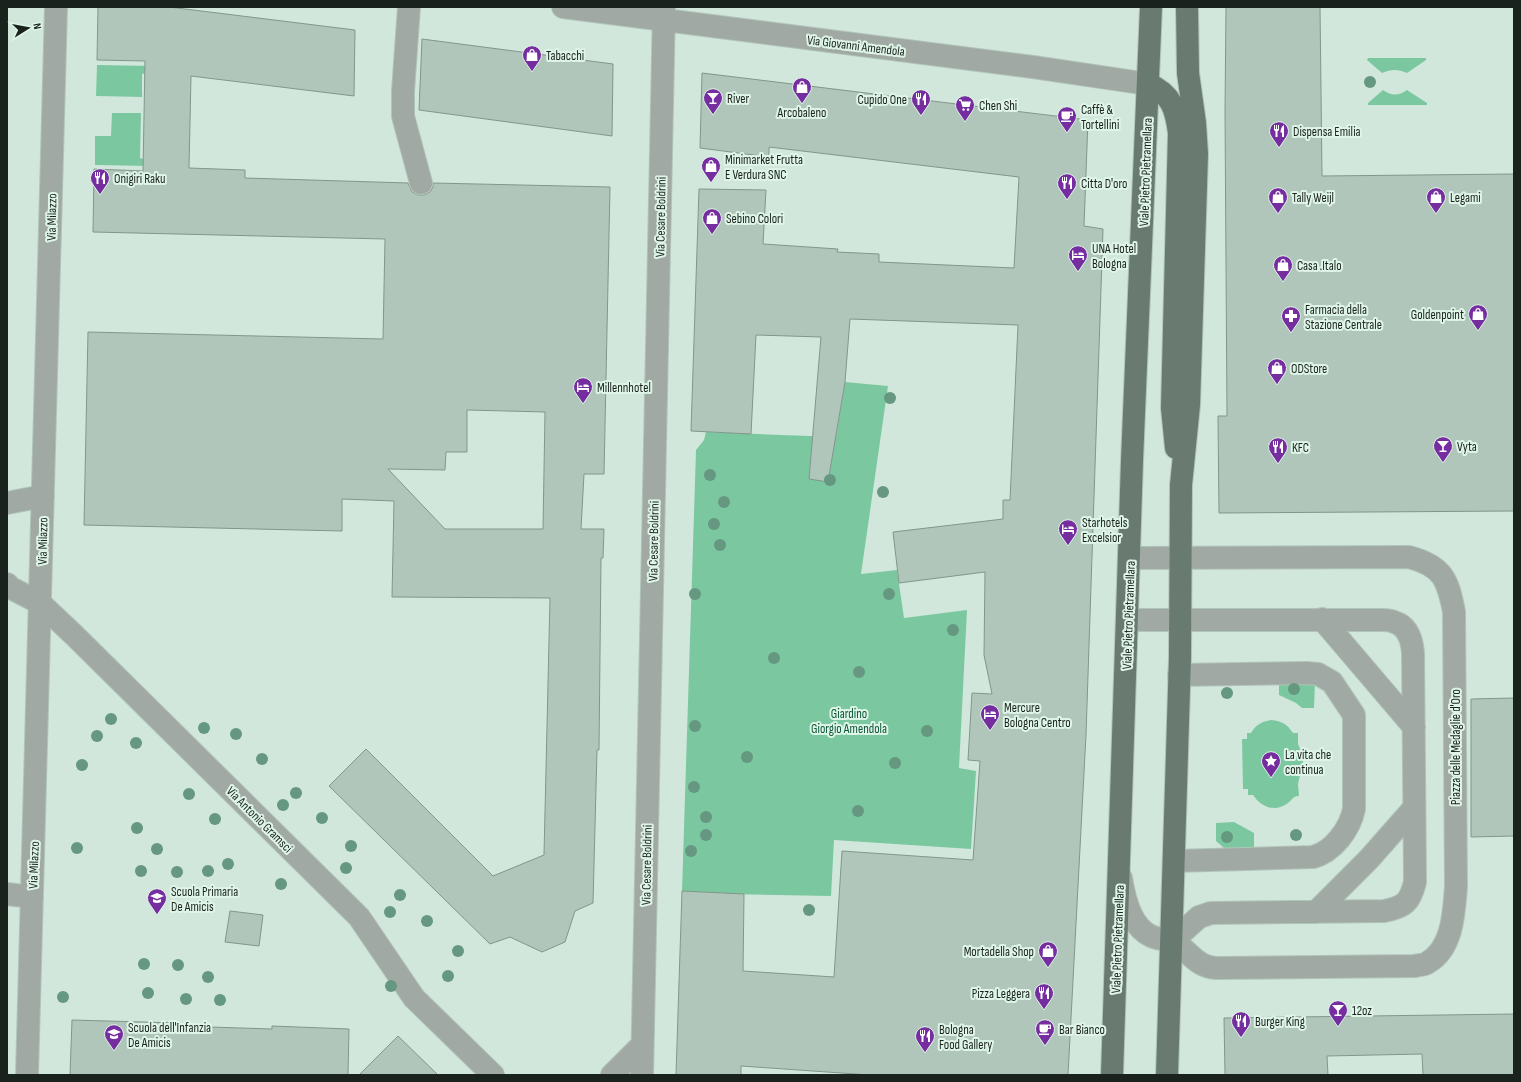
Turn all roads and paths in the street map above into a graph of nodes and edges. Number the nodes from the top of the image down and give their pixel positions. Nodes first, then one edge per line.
1 (56, 7) edge
2 (408, 7) edge
3 (563, 7) edge
4 (1151, 7) edge
5 (1187, 7) edge
6 (664, 14) edge
7 (1148, 84) junction
8 (421, 183) dead end
9 (1181, 485) junction
10 (43, 496) junction
11 (7, 503) edge
12 (1130, 558) junction
13 (1181, 559) junction
14 (7, 584) edge
15 (40, 603) junction
16 (1322, 619) junction
17 (1128, 620) junction
18 (1180, 620) junction
19 (1179, 675) junction
20 (1414, 727) junction
21 (1414, 808) junction
22 (1174, 861) junction
23 (1119, 864) junction
24 (7, 894) edge
25 (32, 897) junction
26 (1316, 912) junction
27 (1171, 940) junction
28 (642, 1045) junction
29 (27, 1075) edge
30 (493, 1075) edge
31 (612, 1075) edge
32 (642, 1075) edge
33 (1112, 1075) edge
34 (1167, 1075) edge

1 - 10 street, Via Milazzo
2 - 8 street
3 - 6 street, Via Giovanni Amendola
4 - 7 main road, Viale Pietro Pietramellara
5 - 9 main road
6 - 7 street, Via Giovanni Amendola
6 - 28 street, Via Cesare Boldrini
7 - 9 main road
7 - 12 main road, Viale Pietro Pietramellara
9 - 13 main road
10 - 11 street
10 - 15 street, Via Milazzo
12 - 13 street, Piazza delle Medaglie d'Oro
12 - 17 main road, Viale Pietro Pietramellara
13 - 18 main road
13 - 27 street, Piazza delle Medaglie d'Oro
14 - 15 street, Via Antonio Gramsci
15 - 25 street, Via Milazzo
15 - 30 street, Via Antonio Gramsci
16 - 18 street
16 - 20 street
16 - 20 street
17 - 18 street
17 - 23 main road, Viale Pietro Pietramellara
18 - 19 main road
19 - 22 main road
19 - 22 street
20 - 21 street
21 - 26 street
21 - 26 street
22 - 27 main road
23 - 27 street, Piazza delle Medaglie d'Oro
23 - 33 main road, Viale Pietro Pietramellara
24 - 25 street
25 - 29 street, Via Milazzo
26 - 27 street
27 - 34 main road
28 - 31 street
28 - 32 street, Via Cesare Boldrini

